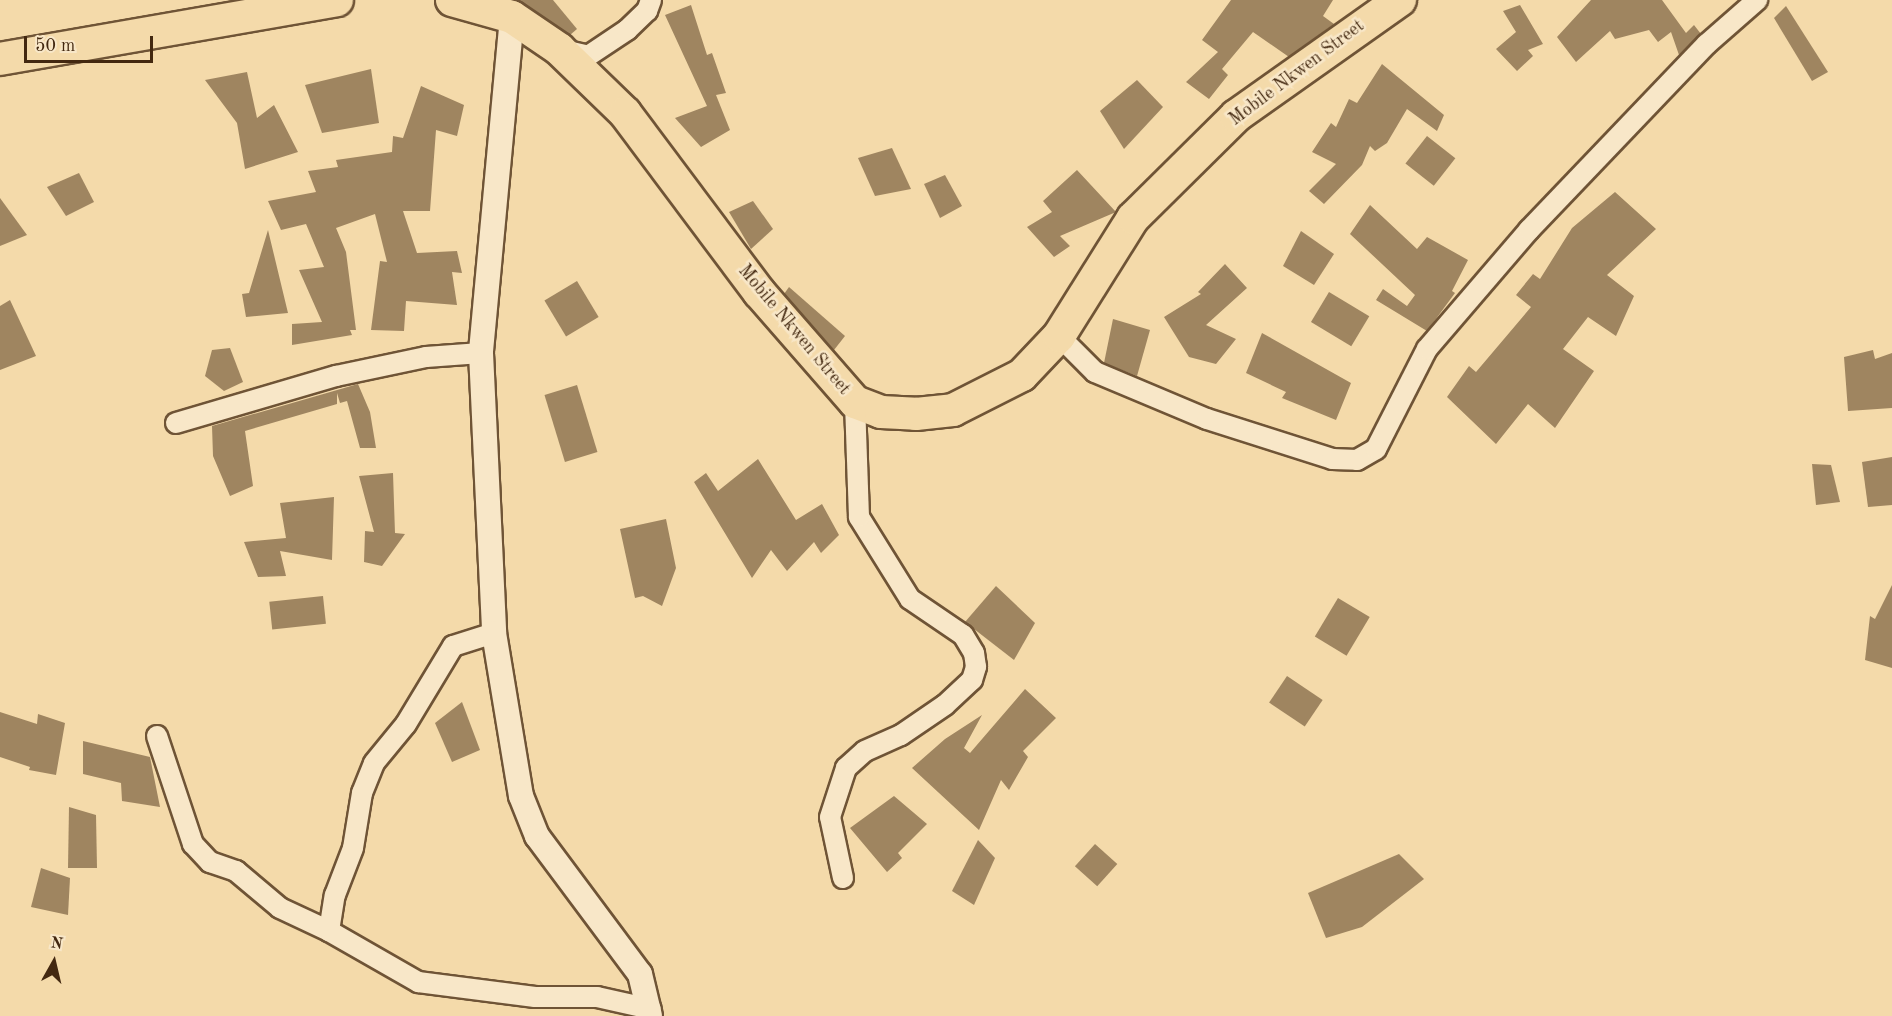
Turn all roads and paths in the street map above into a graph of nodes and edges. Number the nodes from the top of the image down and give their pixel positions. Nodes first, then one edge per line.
1 (338, 0) edge
2 (452, 0) edge
3 (651, 0) edge
4 (1400, 0) edge
5 (1757, 0) edge
6 (512, 17) junction
7 (559, 49) junction
8 (2, 64) edge
9 (1059, 336) junction
10 (481, 353) junction
11 (855, 402) junction
12 (176, 423) dead end
13 (495, 633) junction
14 (158, 736) dead end
15 (843, 878) dead end
16 (329, 931) junction
17 (650, 1013) edge

1 - 8 highway
2 - 6 highway, Mobile Nkwen Street
3 - 7 street
4 - 9 highway, Mobile Nkwen Street
5 - 9 street
6 - 7 highway, Mobile Nkwen Street
6 - 10 street
7 - 11 highway, Mobile Nkwen Street
9 - 11 highway, Mobile Nkwen Street
10 - 12 street
10 - 13 street
11 - 15 street
13 - 16 street
13 - 17 street
14 - 16 street
16 - 17 street

